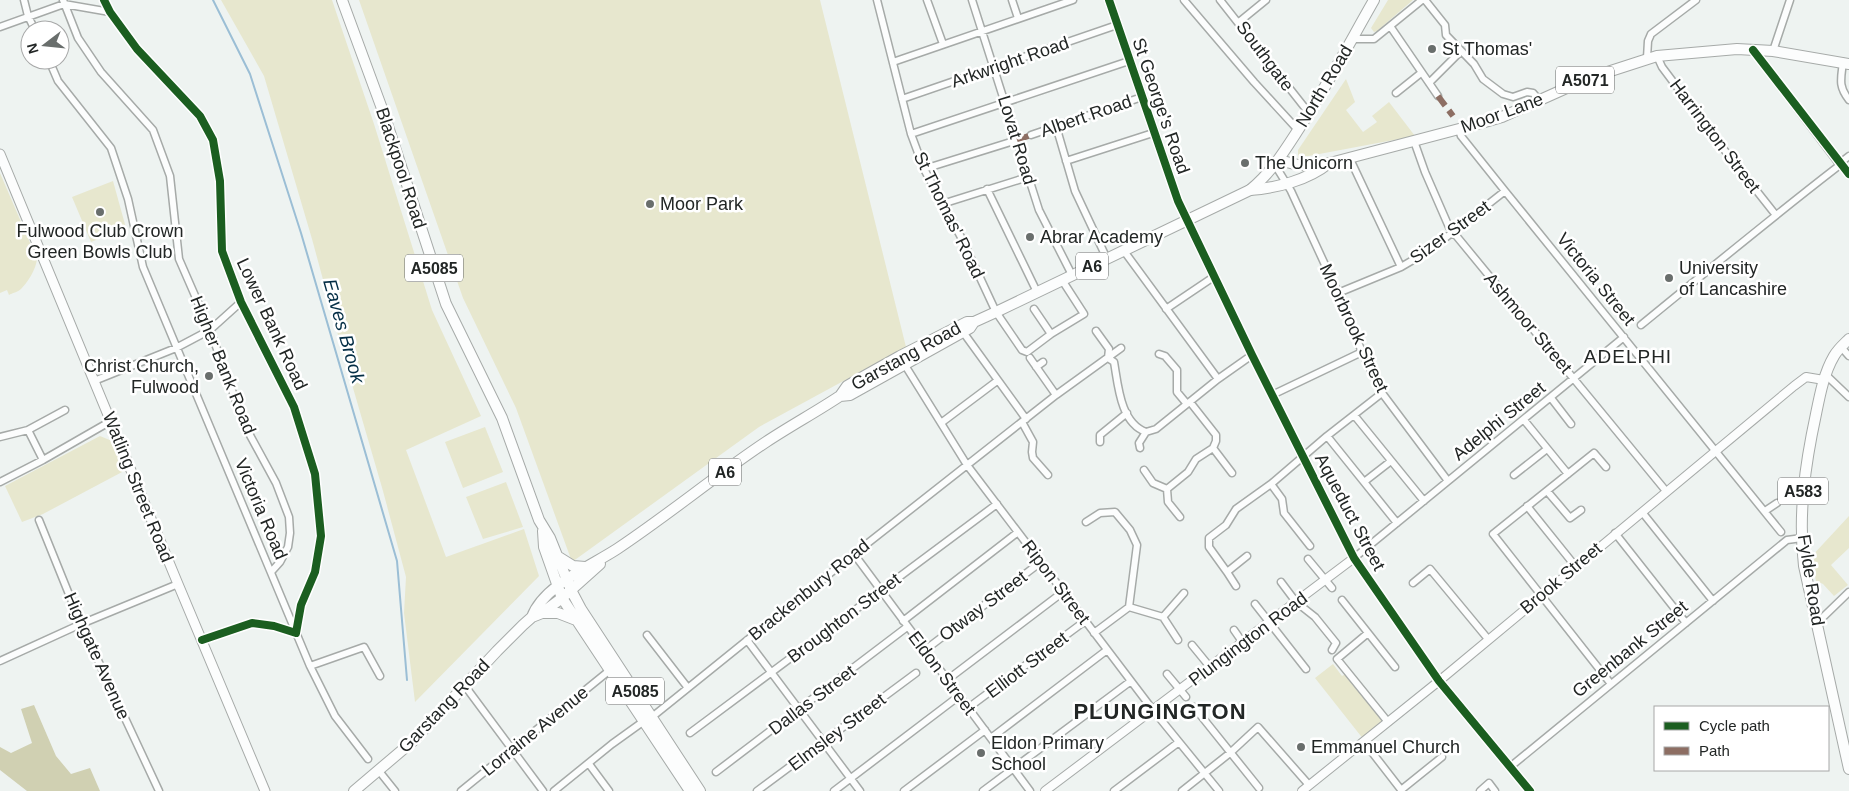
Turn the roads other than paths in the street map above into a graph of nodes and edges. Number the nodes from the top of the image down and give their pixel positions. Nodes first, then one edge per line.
1 (24, 0) edge
2 (104, 0) edge
3 (342, 0) edge
4 (877, 0) edge
5 (927, 0) edge
6 (972, 0) edge
7 (1012, 0) edge
8 (1073, 0) edge
9 (1109, 0) edge
10 (1184, 0) edge
11 (1220, 0) edge
12 (1266, 0) edge
13 (1373, 0) edge
14 (1424, 0) edge
15 (1696, 0) edge
16 (1790, 0) edge
17 (64, 2) edge
18 (110, 12) junction
19 (28, 16) junction
20 (1018, 18) junction
21 (30, 20) edge
22 (1239, 22) junction
23 (1117, 25) junction
24 (1390, 26) junction
25 (0, 27) edge
26 (982, 30) junction
27 (1353, 38) junction
28 (943, 44) junction
29 (1753, 50) junction
30 (1462, 51) junction
31 (1773, 51) junction
32 (1652, 57) junction
33 (893, 62) junction
34 (1130, 62) junction
35 (1846, 63) edge
36 (994, 68) junction
37 (53, 70) edge
38 (1422, 72) junction
39 (1429, 83) junction
40 (1396, 92) dead end
41 (1438, 96) dead end
42 (1142, 97) junction
43 (902, 99) junction
44 (1539, 100) junction
45 (1849, 100) edge
46 (1005, 104) junction
47 (1309, 113) junction
48 (1056, 126) junction
49 (1298, 130) junction
50 (1459, 130) junction
51 (1154, 133) junction
52 (911, 134) junction
53 (1031, 135) dead end
54 (1016, 140) junction
55 (1414, 141) junction
56 (0, 154) edge
57 (1849, 156) edge
58 (1350, 157) junction
59 (1066, 161) junction
60 (1330, 163) junction
61 (1275, 165) junction
62 (1838, 165) junction
63 (924, 169) junction
64 (1311, 174) junction
65 (1028, 176) junction
66 (1287, 183) junction
67 (987, 189) junction
68 (1250, 190) junction
69 (1505, 191) junction
70 (942, 204) junction
71 (1775, 214) junction
72 (1187, 220) junction
73 (1454, 233) junction
74 (1124, 251) junction
75 (1108, 259) junction
76 (1401, 267) junction
77 (1215, 276) junction
78 (1067, 278) junction
79 (1037, 292) junction
80 (1338, 293) junction
81 (241, 302) junction
82 (1034, 309) dead end
83 (1166, 309) junction
84 (996, 312) junction
85 (974, 322) junction
86 (1641, 325) dead end
87 (210, 330) junction
88 (1096, 331) dead end
89 (963, 332) junction
90 (1051, 334) junction
91 (1624, 337) junction
92 (1849, 338) edge
93 (1841, 347) junction
94 (176, 348) junction
95 (1121, 348) dead end
96 (1362, 352) junction
97 (1159, 354) dead end
98 (1029, 355) junction
99 (1252, 355) junction
100 (1849, 356) edge
101 (1108, 358) junction
102 (902, 360) junction
103 (1043, 362) dead end
104 (1036, 368) junction
105 (1825, 378) junction
106 (1218, 379) junction
107 (1574, 379) junction
108 (94, 381) junction
109 (997, 381) junction
110 (1382, 393) junction
111 (1272, 394) junction
112 (1056, 395) junction
113 (1849, 397) edge
114 (1551, 398) junction
115 (1188, 403) junction
116 (65, 410) dead end
117 (1127, 413) junction
118 (1354, 415) junction
119 (1524, 420) junction
120 (111, 421) junction
121 (1024, 421) junction
122 (941, 423) junction
123 (1571, 424) dead end
124 (28, 430) junction
125 (1146, 432) junction
126 (1327, 436) junction
127 (0, 437) edge
128 (1100, 442) dead end
129 (1140, 448) dead end
130 (1213, 448) junction
131 (1547, 449) junction
132 (1715, 451) junction
133 (1304, 457) junction
134 (43, 460) junction
135 (1391, 461) junction
136 (967, 465) junction
137 (1606, 467) dead end
138 (1144, 470) dead end
139 (1232, 473) dead end
140 (1568, 474) junction
141 (1048, 475) dead end
142 (1514, 475) dead end
143 (1448, 481) junction
144 (0, 482) edge
145 (1364, 482) junction
146 (1271, 484) junction
147 (1168, 489) junction
148 (1547, 491) junction
149 (1666, 491) junction
150 (1424, 501) junction
151 (1777, 503) dead end
152 (997, 504) junction
153 (1528, 506) junction
154 (1580, 510) dead end
155 (1765, 511) junction
156 (1642, 512) junction
157 (1180, 517) dead end
158 (39, 520) dead end
159 (1086, 522) dead end
160 (1397, 523) junction
161 (543, 529) junction
162 (1018, 532) junction
163 (1781, 532) dead end
164 (1615, 533) junction
165 (1802, 538) junction
166 (1310, 546) dead end
167 (613, 552) junction
168 (854, 554) junction
169 (557, 556) junction
170 (1247, 556) dead end
171 (1308, 558) dead end
172 (1354, 558) junction
173 (1041, 562) junction
174 (586, 567) junction
175 (1576, 567) junction
176 (271, 572) junction
177 (1227, 572) junction
178 (1325, 580) junction
179 (1281, 582) dead end
180 (562, 583) junction
181 (1413, 583) dead end
182 (178, 584) junction
183 (1236, 586) dead end
184 (1332, 588) dead end
185 (571, 590) junction
186 (881, 591) junction
187 (1063, 592) junction
188 (1849, 592) edge
189 (1184, 593) dead end
190 (1541, 595) junction
191 (562, 598) junction
192 (1342, 600) dead end
193 (1713, 601) junction
194 (1296, 602) junction
195 (1255, 604) dead end
196 (1130, 607) junction
197 (537, 615) junction
198 (1163, 617) junction
199 (576, 620) junction
200 (903, 621) junction
201 (1085, 621) junction
202 (1269, 622) junction
203 (1686, 623) junction
204 (1817, 623) junction
205 (81, 624) junction
206 (907, 627) junction
207 (1234, 630) dead end
208 (296, 633) junction
209 (1094, 633) junction
210 (1368, 634) junction
211 (647, 635) dead end
212 (1488, 639) junction
213 (202, 640) junction
214 (747, 640) junction
215 (1178, 640) dead end
216 (1243, 643) junction
217 (1192, 645) dead end
218 (925, 650) junction
219 (1107, 650) junction
220 (1332, 650) dead end
221 (0, 661) edge
222 (310, 666) junction
223 (1210, 667) junction
224 (1395, 667) dead end
225 (1306, 669) dead end
226 (610, 670) junction
227 (772, 672) junction
228 (916, 673) dead end
229 (1167, 674) dead end
230 (380, 676) dead end
231 (947, 680) junction
232 (1131, 681) junction
233 (1439, 681) junction
234 (1611, 684) junction
235 (464, 686) junction
236 (688, 688) junction
237 (1180, 690) junction
238 (959, 696) junction
239 (1186, 697) dead end
240 (1194, 707) dead end
241 (968, 708) junction
242 (798, 710) junction
243 (1154, 710) junction
244 (648, 719) junction
245 (1388, 722) junction
246 (985, 730) junction
247 (690, 733) dead end
248 (991, 738) junction
249 (824, 742) junction
250 (1179, 742) junction
251 (1364, 742) junction
252 (513, 750) junction
253 (1230, 753) junction
254 (1442, 757) dead end
255 (368, 759) dead end
256 (588, 764) junction
257 (1510, 767) junction
258 (1014, 768) junction
259 (1849, 769) edge
260 (379, 771) junction
261 (716, 772) dead end
262 (1205, 774) junction
263 (851, 779) junction
264 (1309, 785) junction
265 (1259, 788) dead end
266 (686, 790) edge
267 (159, 791) edge
268 (265, 791) edge
269 (354, 791) edge
270 (395, 791) edge
271 (461, 791) edge
272 (543, 791) edge
273 (554, 791) edge
274 (609, 791) edge
275 (700, 791) edge
276 (757, 791) edge
277 (834, 791) edge
278 (860, 791) edge
279 (904, 791) edge
280 (983, 791) edge
281 (1030, 791) edge
282 (1046, 791) edge
283 (1114, 791) edge
284 (1182, 791) edge
285 (1220, 791) edge
286 (1302, 791) edge
287 (1401, 791) edge
288 (1480, 791) edge
289 (1495, 791) edge
290 (1530, 791) edge

1 - 19 street
2 - 18 street, Lower Bank Road
3 - 161 main road, Blackpool Road / A5085
4 - 33 street, St Thomas' Road
5 - 28 street
6 - 26 street, Lovat Road
7 - 20 street
8 - 20 street
9 - 23 street, St George's Road
10 - 49 street
11 - 22 street, Southgate
12 - 22 street
13 - 27 main road, North Road / A6
14 - 24 street
14 - 30 street
15 - 32 street
16 - 31 street
17 - 18 street
17 - 19 street
17 - 87 street, Higher Bank Road
18 - 81 street, Lower Bank Road
19 - 21 street
19 - 25 street
20 - 26 street
22 - 47 street, Southgate
23 - 34 street, St George's Road
23 - 36 street, Arkwright Road
24 - 27 street
24 - 38 street
26 - 28 street
26 - 36 street, Lovat Road
27 - 47 main road, North Road / A6
28 - 33 street
29 - 31 main road, Moor Lane / A5071
29 - 32 main road, Moor Lane / A5071
29 - 62 street
30 - 39 street
30 - 44 street
31 - 35 main road, Moor Lane / A5071
32 - 44 main road, Moor Lane / A5071
32 - 71 street, Harrington Street
33 - 43 street, St Thomas' Road
34 - 42 street, St George's Road
34 - 46 street
35 - 45 street
36 - 43 street, Arkwright Road
36 - 46 street, Lovat Road
37 - 94 street, Victoria Road
38 - 39 street
38 - 40 street
39 - 41 street
42 - 48 street, Albert Road
42 - 51 street, St George's Road
43 - 52 street, St Thomas' Road
44 - 50 main road, Moor Lane / A5071
46 - 52 street
46 - 54 street, Lovat Road
47 - 49 main road, North Road / A6
48 - 53 street, Albert Road
48 - 59 street
49 - 61 main road, North Road / A6
50 - 55 main road, Moor Lane / A5071
50 - 69 street, Victoria Street
51 - 59 street
51 - 72 street, St George's Road
52 - 63 street, St Thomas' Road
54 - 63 street, Albert Road
54 - 65 street, Lovat Road
55 - 58 main road, Moor Lane / A5071
55 - 73 street, Ashmoor Street
56 - 108 main road, Watling Street Road
57 - 62 street
58 - 60 main road, Moor Lane / A5071
58 - 76 street
59 - 75 street
60 - 61 main road, Moor Lane / A5071
60 - 64 main road, Moor Lane / A5071
61 - 64 main road
61 - 66 street, Moorbrook Street
61 - 68 main road, Moor Lane / A6
62 - 71 street
63 - 70 street, St Thomas' Road
64 - 66 main road, Moor Lane / A5071
65 - 67 street
65 - 78 street, Lovat Road
66 - 68 main road, Moor Lane / A5071
66 - 80 street, Moorbrook Street
67 - 70 street
67 - 79 street
68 - 72 main road, Moor Lane / A6
69 - 73 street, Sizer Street
69 - 91 street, Victoria Street
70 - 84 street, St Thomas' Road
71 - 86 street
72 - 74 main road, Garstang Road / A6
72 - 77 street, Aqueduct Street
73 - 76 street, Sizer Street
73 - 107 street, Ashmoor Street
74 - 75 main road, Garstang Road / A6
74 - 83 street
75 - 78 main road, Garstang Road / A6
76 - 80 street, Sizer Street
77 - 83 street
77 - 99 street, Aqueduct Street
78 - 79 main road, Garstang Road / A6
78 - 90 street, Lovat Road
79 - 84 main road, Garstang Road / A6
80 - 96 street, Moorbrook Street
81 - 87 street
81 - 208 street, Lower Bank Road
82 - 90 street
83 - 106 street
84 - 85 main road, Garstang Road / A6
84 - 98 street, St Thomas' Road
85 - 89 main road, Garstang Road / A6
85 - 102 main road, Garstang Road / A6
87 - 94 street
87 - 176 street, Higher Bank Road
88 - 101 street
89 - 102 main road, Garstang Road / A6
89 - 109 street
90 - 98 street
91 - 107 street, Adelphi Street
91 - 132 street, Victoria Street
92 - 93 main road, Fylde Road / A583
93 - 100 street
93 - 105 main road, Fylde Road / A583
94 - 108 street
94 - 176 street, Victoria Road
95 - 101 street, Brackenbury Road
96 - 110 street, Moorbrook Street
96 - 111 street
97 - 115 street
98 - 104 street, St Thomas' Road
99 - 106 street
99 - 111 street, Aqueduct Street
101 - 112 street, Brackenbury Road
101 - 117 street
102 - 122 street, Ripon Street
102 - 167 main road, Garstang Road / A6
103 - 104 street
104 - 112 street, St Thomas' Road
105 - 113 street
105 - 132 street, Brook Street
105 - 165 main road, Fylde Road / A583
106 - 115 street
107 - 114 street, Adelphi Street
107 - 149 street, Ashmoor Street
108 - 120 main road, Watling Street Road
109 - 121 street
109 - 122 street
110 - 118 street
110 - 143 street, Moorbrook Street
111 - 133 street, Aqueduct Street
112 - 121 street, Brackenbury Road
114 - 119 street, Adelphi Street
114 - 123 street
115 - 125 street
115 - 130 street
116 - 124 street
117 - 125 street
117 - 128 street
118 - 126 street
118 - 135 street
119 - 131 street
119 - 143 street, Adelphi Street
120 - 134 street
120 - 182 main road, Watling Street Road
121 - 136 street, Brackenbury Road
121 - 141 street
122 - 136 street, Ripon Street
124 - 127 street
124 - 134 street
125 - 129 street
126 - 133 street
126 - 145 street
130 - 139 street
130 - 147 street
131 - 140 street
131 - 142 street
132 - 149 street, Brook Street
132 - 155 street, Victoria Street
133 - 146 street
133 - 172 street, Aqueduct Street
134 - 144 street
135 - 145 street
135 - 150 street
136 - 152 street, Ripon Street
136 - 168 street, Brackenbury Road
137 - 140 street
138 - 147 street
140 - 148 street
143 - 150 street, Adelphi Street
145 - 160 street
146 - 166 street
146 - 177 street
147 - 157 street
148 - 153 street
148 - 154 street
149 - 156 street, Brook Street
150 - 160 street, Adelphi Street
151 - 155 street
152 - 162 street, Ripon Street
152 - 186 street, Broughton Street
153 - 175 street
153 - 190 street
155 - 163 street, Victoria Street
156 - 164 street, Brook Street
156 - 193 street
158 - 205 street, Highgate Avenue
159 - 196 street
160 - 172 street, Adelphi Street
161 - 169 main road, Blackpool Road / A5085
161 - 180 main road, Blackpool Road / A5085
162 - 173 street, Ripon Street
162 - 200 street
164 - 175 street, Brook Street
164 - 203 street
165 - 193 street, Greenbank Street
165 - 204 main road, Fylde Road / A583
167 - 174 main road, Garstang Road / A6
167 - 185 main road, Garstang Road / A6
168 - 186 street, Eldon Street
168 - 214 street, Brackenbury Road
169 - 174 main road
169 - 180 main road, Blackpool Road / A5085
170 - 177 street
171 - 178 street
172 - 178 street, Plungington Road
172 - 233 street, Aqueduct Street
173 - 187 street, Ripon Street
173 - 218 street, Otway Street
174 - 180 main road, Garstang Road / A6
175 - 190 street, Brook Street
176 - 208 street, Victoria Road
177 - 183 street
178 - 184 street
178 - 194 street, Plungington Road
179 - 194 street
180 - 185 main road, Blackpool Road / A5085
180 - 191 main road, Blackpool Road / A5085
180 - 197 main road, Garstang Road / A6
181 - 212 street
182 - 205 street
182 - 213 main road, Watling Street Road
185 - 191 main road, Garstang Road / A6
185 - 244 main road, Blackpool Road / A5085
186 - 200 street, Eldon Street
186 - 227 street, Broughton Street
187 - 201 street, Ripon Street
187 - 231 street
188 - 204 street
189 - 198 street
190 - 212 street, Brook Street
190 - 234 street
191 - 197 main road, Garstang Road / A6
191 - 199 main road, Blackpool Road / A5085
192 - 210 street
193 - 203 street, Greenbank Street
194 - 202 street, Plungington Road
194 - 220 street
195 - 202 street
196 - 198 street
196 - 209 street
197 - 199 main road
197 - 235 main road, Garstang Road / A6
198 - 215 street
199 - 226 main road, Blackpool Road / A5085
200 - 206 street, Eldon Street
201 - 209 street, Ripon Street
201 - 241 street, Elliott Street
202 - 216 street, Plungington Road
202 - 225 street
203 - 234 street, Greenbank Street
204 - 259 main road, Fylde Road / A583
205 - 221 street
205 - 267 street, Highgate Avenue
206 - 218 street, Eldon Street
206 - 242 street, Dallas Street
207 - 216 street
208 - 213 street
208 - 222 street, Victoria Road
209 - 219 street, Ripon Street
210 - 224 street
210 - 245 street
211 - 236 street
212 - 233 street, Brook Street
213 - 268 main road, Watling Street Road
214 - 227 street
214 - 236 street, Brackenbury Road
216 - 223 street, Plungington Road
217 - 223 street
218 - 231 street, Eldon Street
219 - 232 street, Ripon Street
219 - 248 street
222 - 230 street
222 - 255 street, Victoria Road
223 - 237 street, Plungington Road
226 - 244 main road, Blackpool Road / A5085
226 - 252 street, Lorraine Avenue
227 - 242 street
227 - 247 street, Broughton Street
228 - 249 street, Elmsley Street
229 - 237 street
231 - 238 street, Eldon Street
232 - 243 street, Ripon Street
232 - 258 street
233 - 245 street, Brook Street
233 - 257 street, Aqueduct Street
234 - 257 street, Greenbank Street
235 - 252 street
235 - 260 main road, Garstang Road / A6
236 - 244 street, Brackenbury Road
237 - 239 street
237 - 243 street, Plungington Road
238 - 241 street, Eldon Street
238 - 263 street
240 - 253 street
241 - 246 street, Eldon Street
242 - 249 street
242 - 261 street, Dallas Street
243 - 250 street, Ripon Street
243 - 282 street, Plungington Road
244 - 256 street, Brackenbury Road
244 - 266 main road, Blackpool Road / A5085
244 - 275 main road, Blackpool Road / A5085
245 - 251 street, Brook Street
246 - 248 street, Eldon Street
246 - 279 street
248 - 258 street, Eldon Street
249 - 263 street
249 - 276 street, Elmsley Street
250 - 262 street, Ripon Street
250 - 283 street
251 - 264 street, Brook Street
251 - 287 street
252 - 271 street, Lorraine Avenue
252 - 272 street
253 - 262 street
253 - 264 street
253 - 265 street
254 - 287 street
256 - 273 street, Brackenbury Road
256 - 274 street
257 - 290 street, Aqueduct Street
258 - 280 street
258 - 281 street, Eldon Street
260 - 269 main road, Garstang Road / A6
260 - 270 street
262 - 284 street
262 - 285 street, Ripon Street
263 - 277 street
263 - 278 street
264 - 286 street, Brook Street
288 - 289 street

